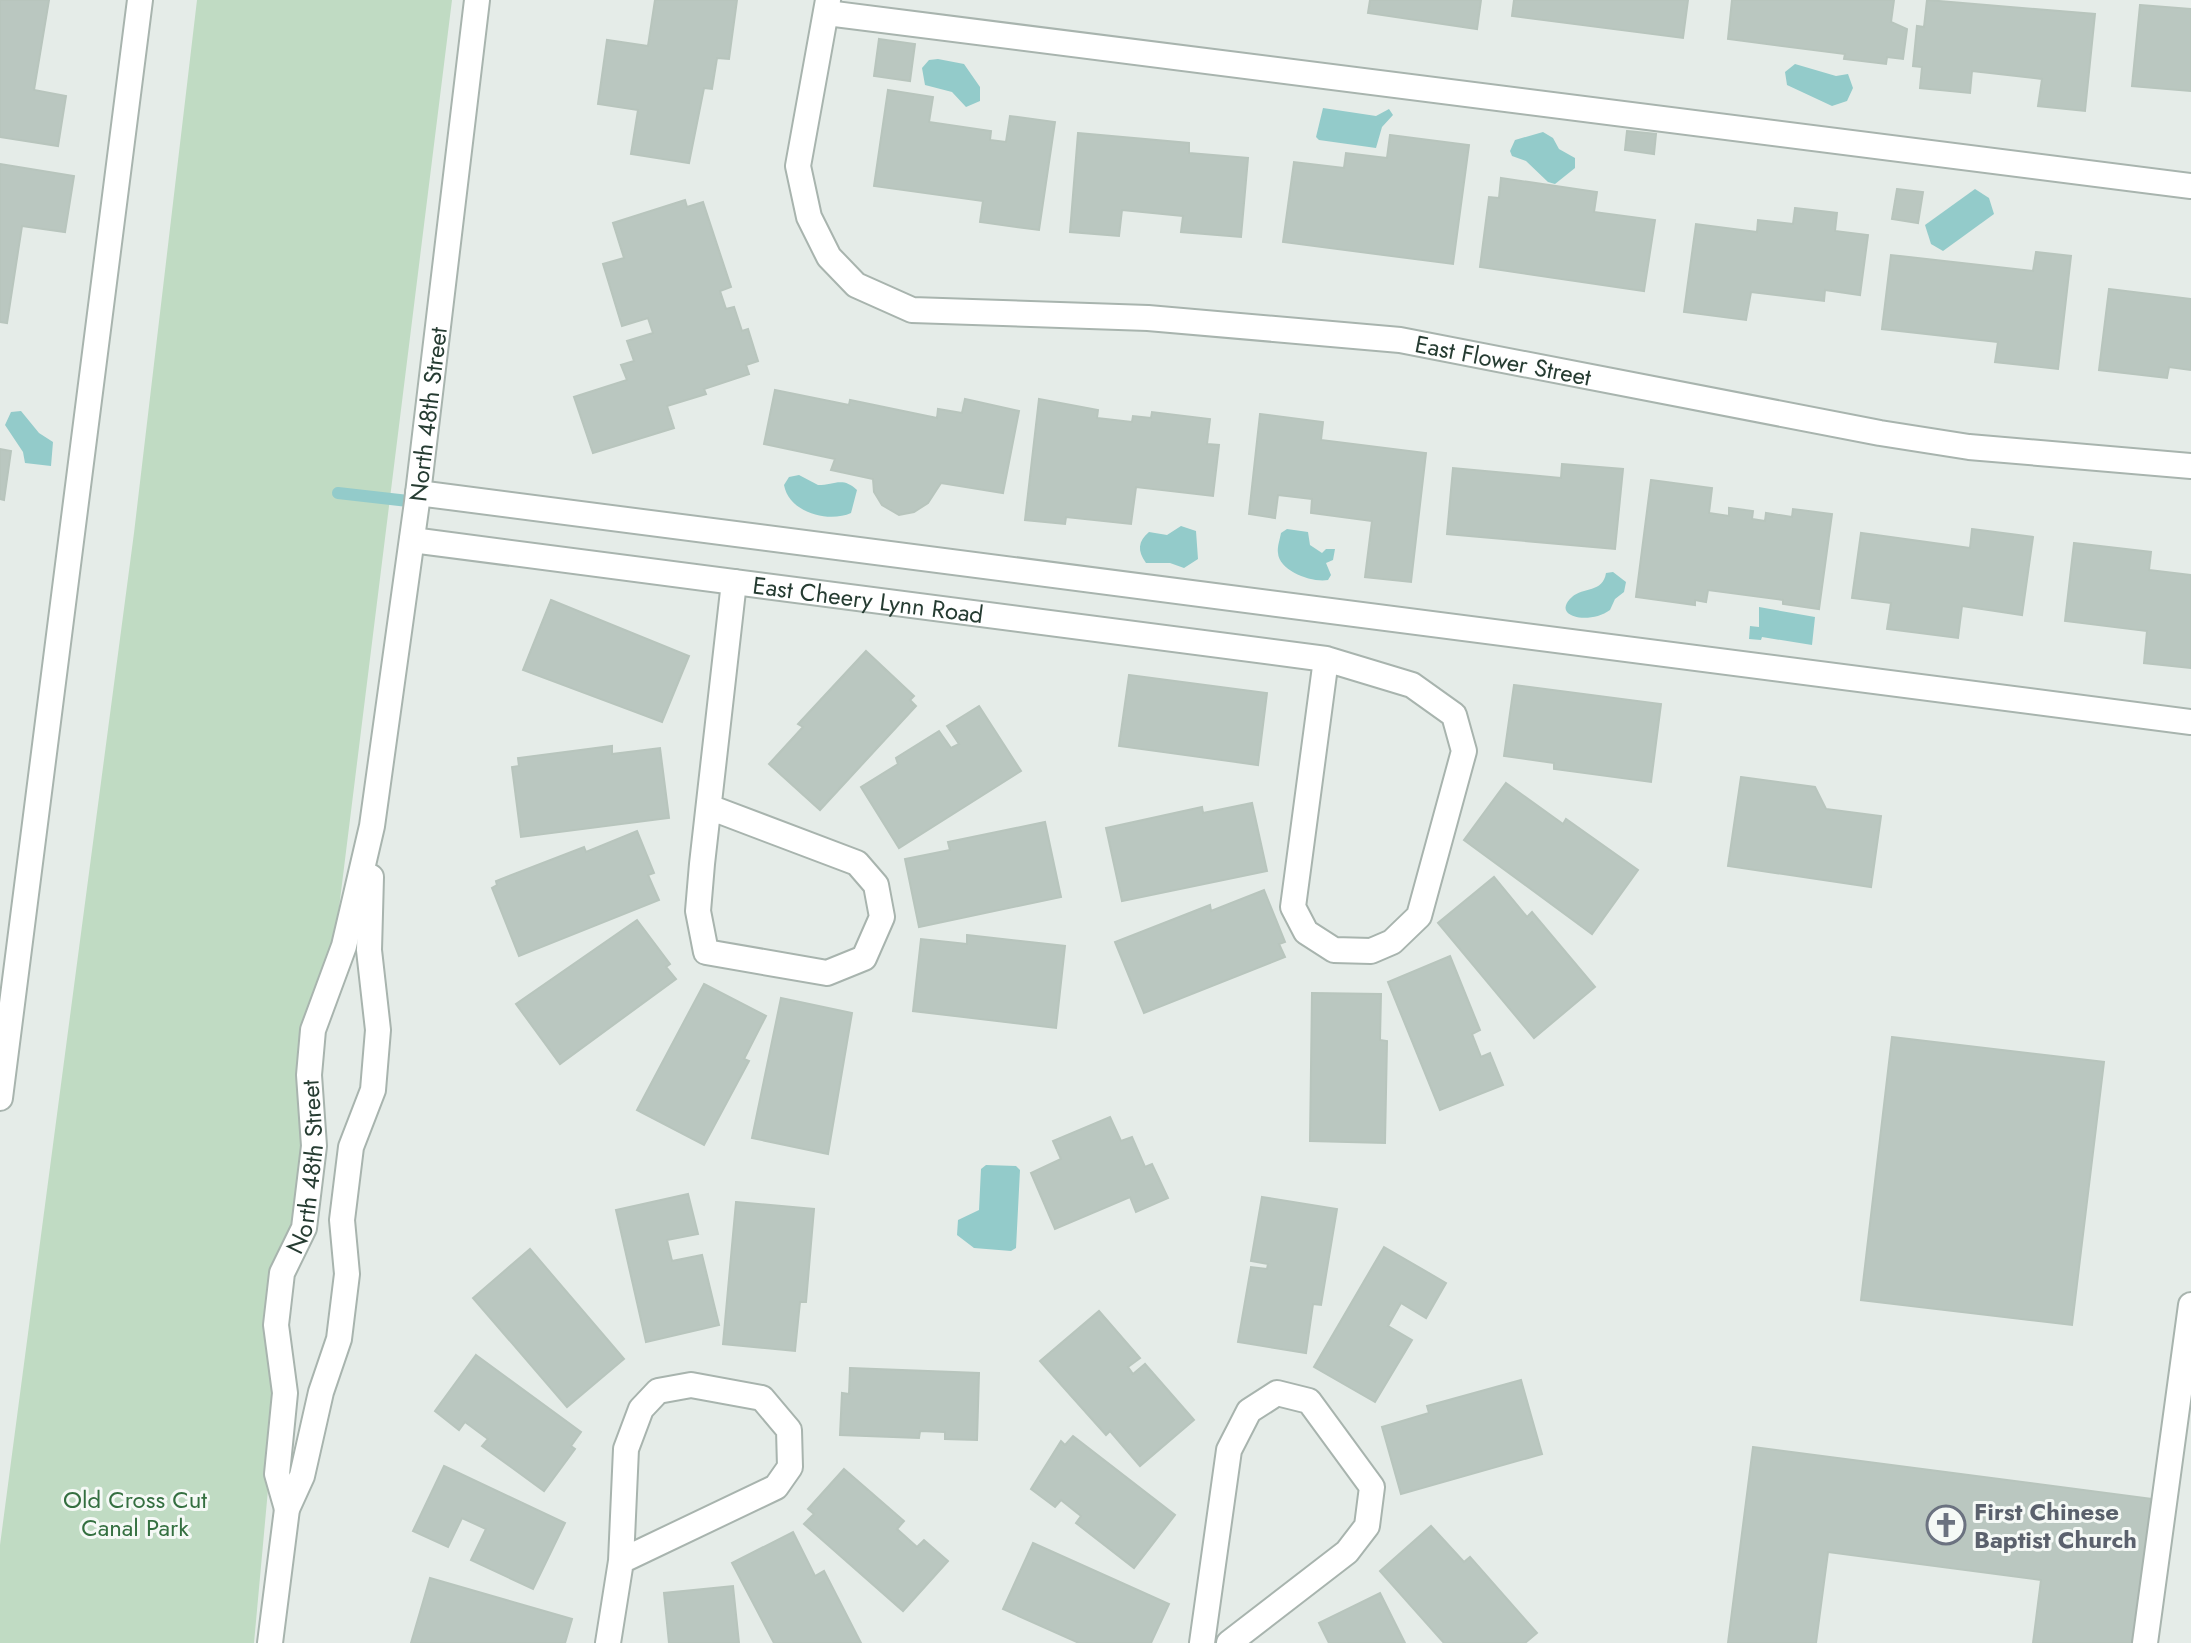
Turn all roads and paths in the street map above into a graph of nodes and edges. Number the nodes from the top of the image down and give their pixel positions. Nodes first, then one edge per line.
1 (140, 0) edge
2 (477, 0) edge
3 (828, 7) edge
4 (2191, 186) edge
5 (2191, 466) edge
6 (418, 493) junction
7 (412, 540) junction
8 (734, 582) junction
9 (1326, 659) junction
10 (2191, 722) edge
11 (709, 807) junction
12 (372, 826) junction
13 (0, 1098) edge
14 (2191, 1305) edge
15 (287, 1509) junction
16 (621, 1561) junction
17 (270, 1643) edge
18 (608, 1643) edge
19 (1202, 1643) edge
20 (1229, 1643) edge
21 (2145, 1643) edge

1 - 13 street
2 - 6 street, North 48th Street
3 - 4 street
3 - 5 street, East Flower Street
6 - 7 street, North 48th Street
6 - 10 street
7 - 8 street, East Cheery Lynn Road
7 - 12 street, North 48th Street
8 - 9 street, East Cheery Lynn Road
8 - 11 street
9 - 9 street, East Cheery Lynn Road
11 - 11 street
12 - 15 street, North 48th Street
12 - 15 street, North 48th Street
14 - 21 street
15 - 17 street, North 48th Street
16 - 16 street
16 - 18 street
19 - 20 street

